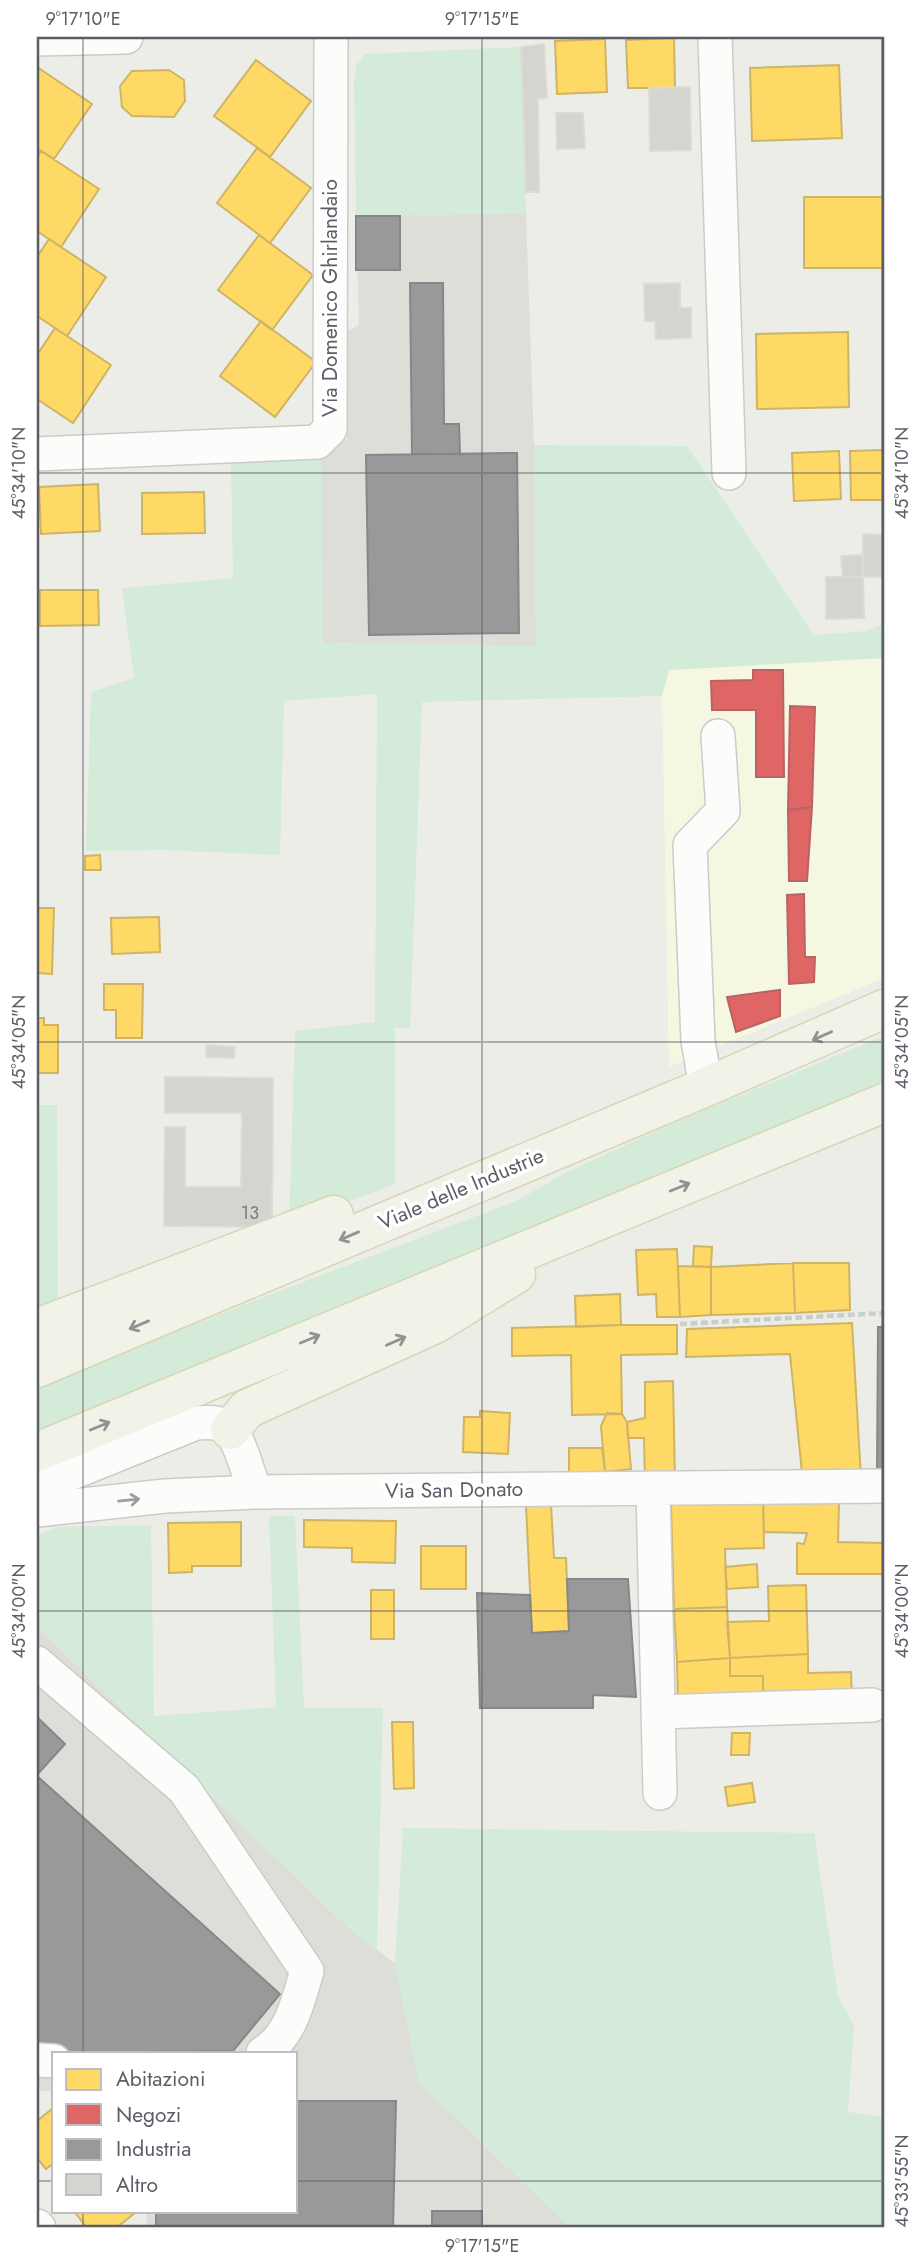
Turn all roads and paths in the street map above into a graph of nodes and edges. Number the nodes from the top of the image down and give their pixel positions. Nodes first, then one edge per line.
1 (126, 37) edge
2 (331, 37) edge
3 (715, 37) edge
4 (37, 38) edge
5 (37, 454) edge
6 (729, 473) dead end
7 (718, 736) dead end
8 (884, 1009) edge
9 (706, 1087) junction
10 (884, 1102) edge
11 (615, 1124) junction
12 (617, 1213) junction
13 (884, 1313) edge
14 (680, 1324) dead end
15 (37, 1328) edge
16 (37, 1368) edge
17 (230, 1430) junction
18 (37, 1452) edge
19 (884, 1486) edge
20 (37, 1487) edge
21 (653, 1488) junction
22 (255, 1492) junction
23 (37, 1509) edge
24 (37, 1663) edge
25 (872, 1705) dead end
26 (658, 1712) junction
27 (660, 1793) dead end
28 (265, 2052) edge

1 - 4 street
2 - 5 street, Via Domenico Ghirlandaio
3 - 6 street
7 - 9 street
8 -> 9 main road, Viale delle Industrie
9 - 11 main road, Viale delle Industrie
12 -> 10 main road
11 - 15 main road
11 -> 16 main road, Viale delle Industrie
17 -> 12 main road
18 -> 12 main road
13 - 14 path
17 - 20 street
17 - 22 street
17 - 23 street
19 - 21 street, Via San Donato
21 - 22 street, Via San Donato
21 - 26 street
23 -> 22 street, Via San Donato
24 - 28 street
25 - 26 street
26 - 27 street

